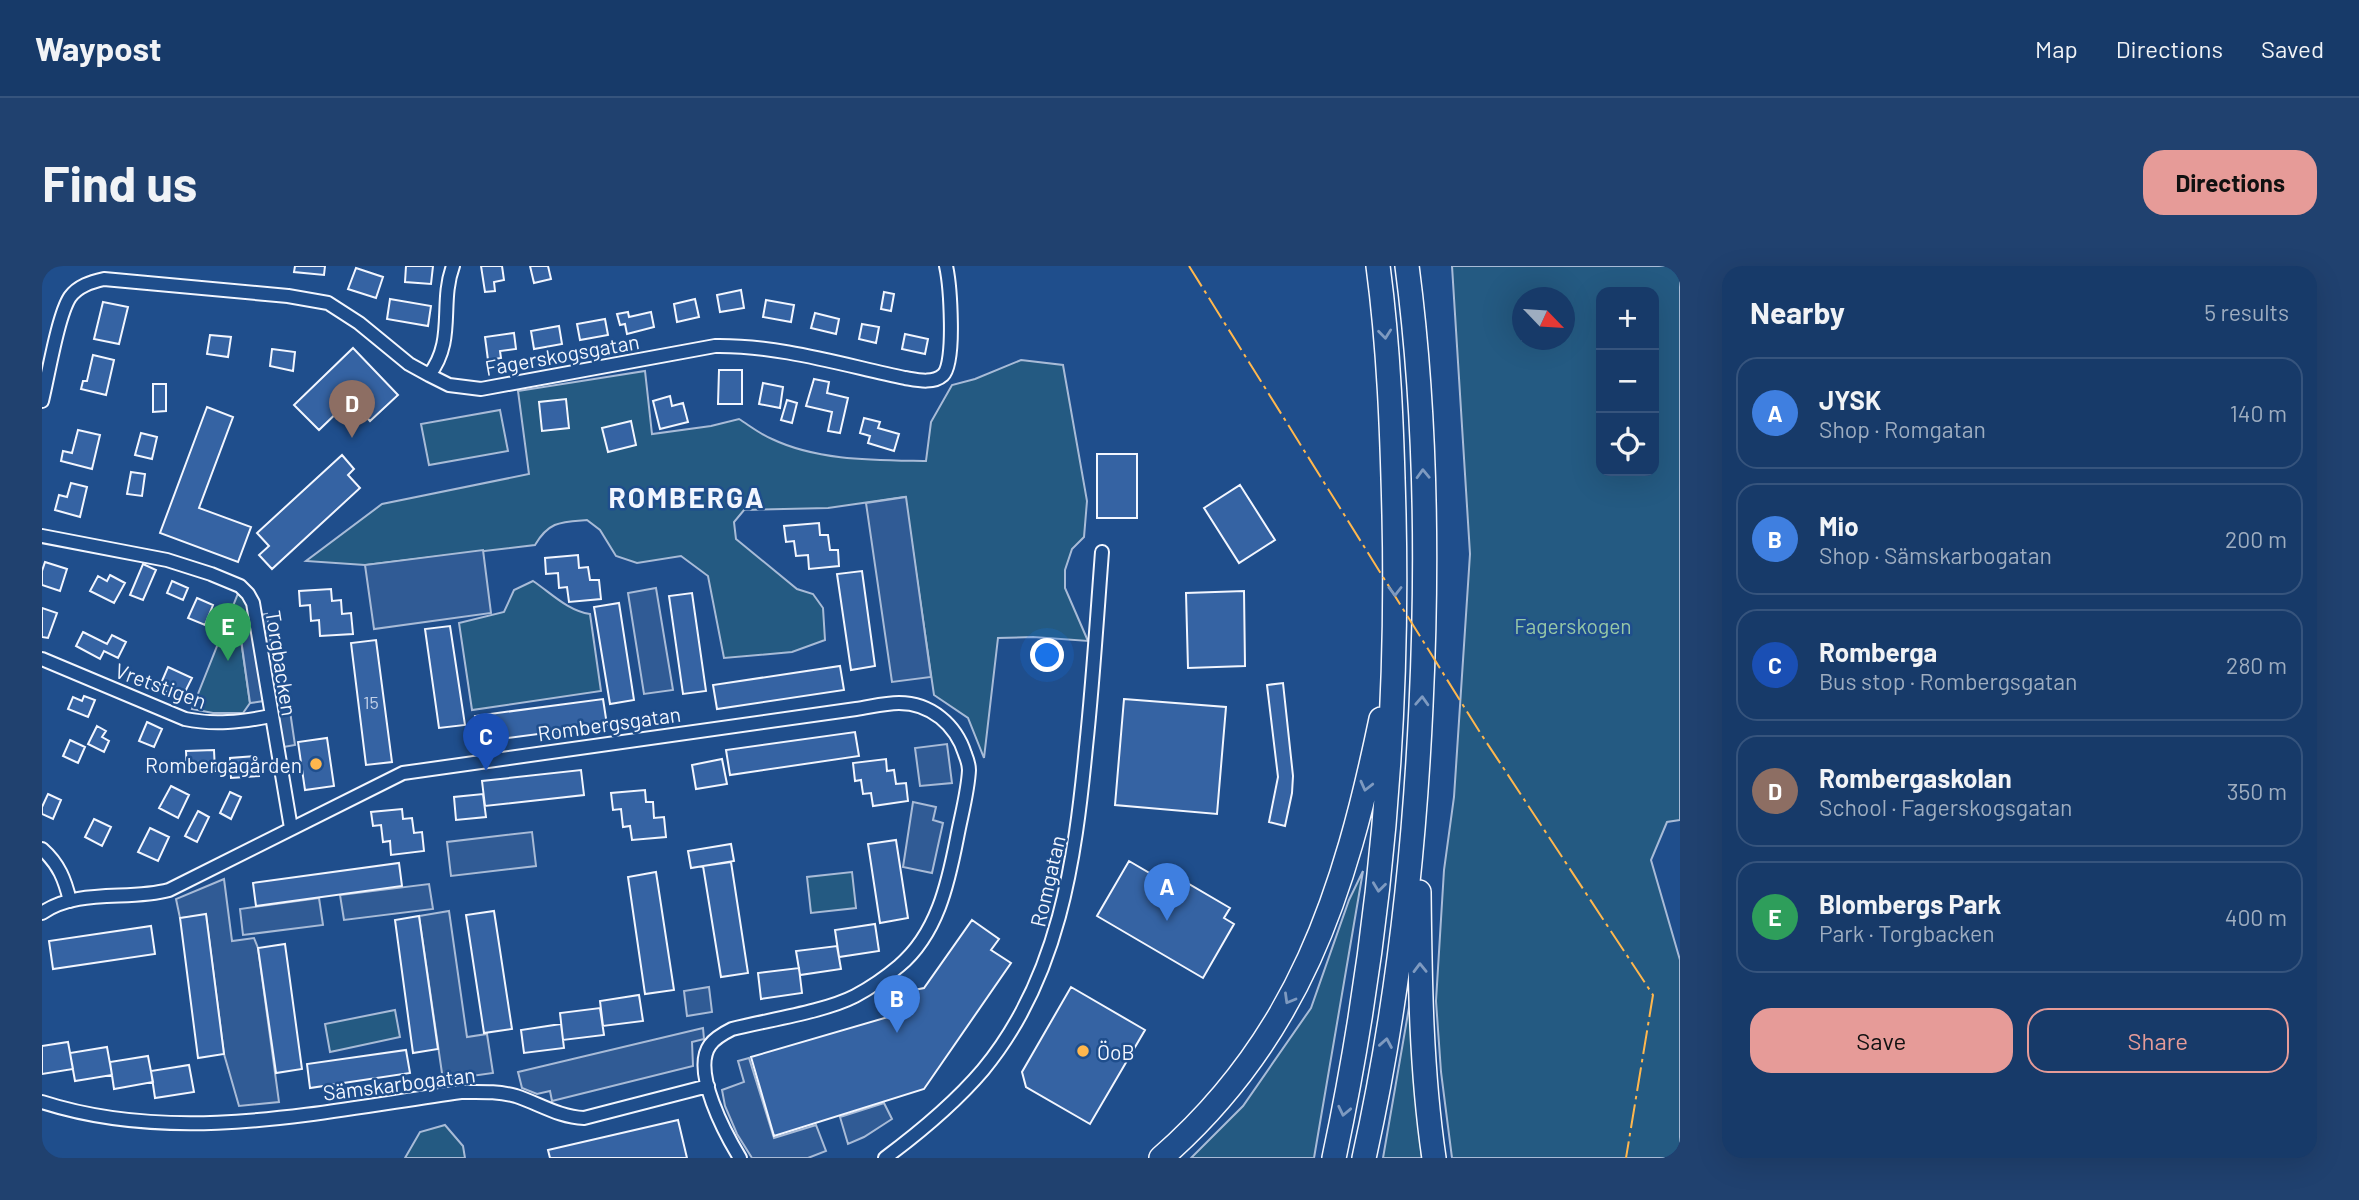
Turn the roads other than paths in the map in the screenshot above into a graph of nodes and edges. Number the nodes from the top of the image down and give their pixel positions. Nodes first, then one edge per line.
1 (453, 266) edge
2 (946, 266) edge
3 (1378, 266) edge
4 (1407, 266) edge
5 (429, 375) junction
6 (42, 401) edge
7 (42, 536) edge
8 (1102, 552) dead end
9 (1395, 648) junction
10 (42, 659) edge
11 (271, 716) junction
12 (1419, 769) junction
13 (291, 828) junction
14 (42, 849) edge
15 (70, 901) junction
16 (42, 913) edge
17 (708, 1086) junction
18 (42, 1102) edge
19 (740, 1158) edge
20 (885, 1158) edge
21 (1161, 1158) edge
22 (1334, 1158) edge
23 (1364, 1158) edge
24 (1434, 1158) edge

1 - 5 street
2 - 5 street, Fagerskogsgatan
3 -> 9 highway
12 -> 4 highway
5 - 6 street, Fagerskogsgatan
7 - 11 street, Torgbacken
8 - 20 street, Romgatan
9 -> 21 highway
9 -> 22 highway
10 - 11 street, Vretstigen
11 - 13 street, Torgbacken
23 -> 12 highway
24 -> 12 highway
13 - 15 street, Rombergsgatan
13 - 17 street, Rombergsgatan
14 - 15 street
15 - 16 street, Rombergsgatan
17 - 18 street, Sämskarbogatan
17 - 19 street

